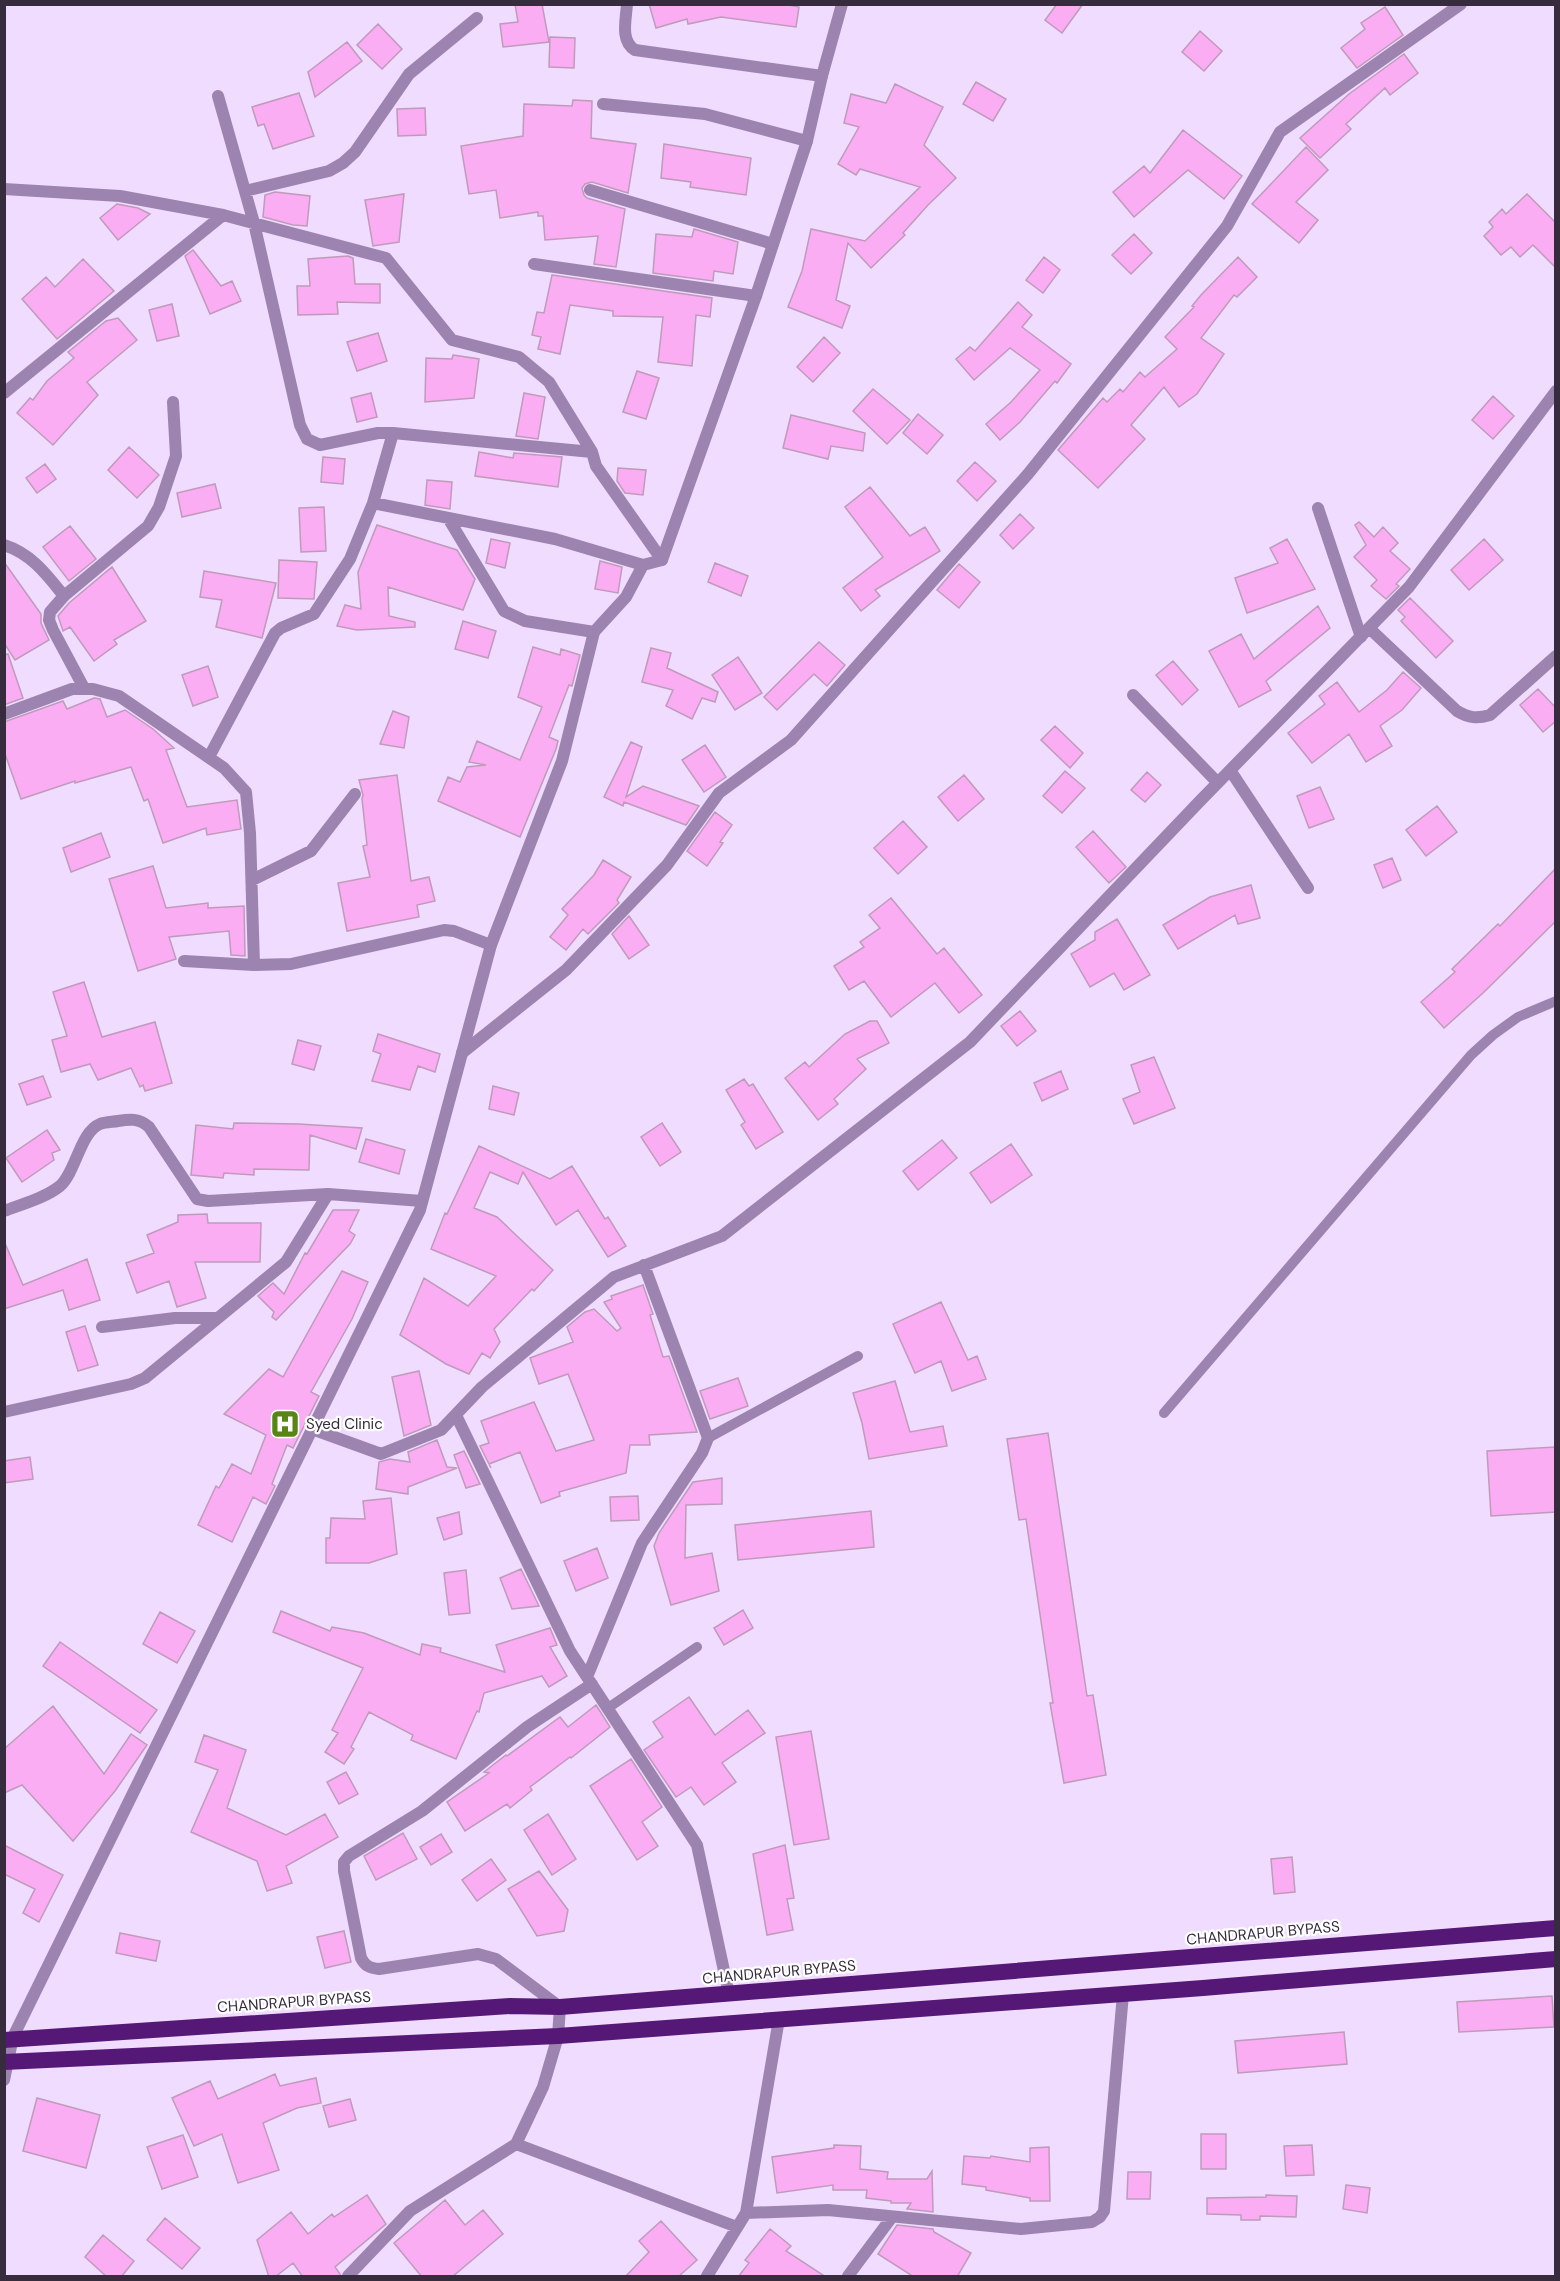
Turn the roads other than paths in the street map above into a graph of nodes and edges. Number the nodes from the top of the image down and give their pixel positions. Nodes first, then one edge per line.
1 (627, 4) edge
2 (842, 4) edge
3 (1461, 4) edge
4 (477, 18) dead end
5 (822, 76) junction
6 (218, 96) dead end
7 (603, 104) dead end
8 (807, 141) junction
9 (4, 189) edge
10 (590, 190) dead end
11 (245, 191) junction
12 (223, 214) junction
13 (254, 223) junction
14 (773, 244) junction
15 (534, 264) dead end
16 (756, 296) junction
17 (1556, 391) edge
18 (4, 393) edge
19 (172, 402) dead end
20 (393, 433) junction
21 (592, 452) junction
22 (373, 503) junction
23 (1318, 508) dead end
24 (448, 518) junction
25 (4, 545) edge
26 (662, 560) junction
27 (643, 566) junction
28 (64, 596) junction
29 (594, 632) junction
30 (1365, 633) junction
31 (1556, 656) edge
32 (88, 689) junction
33 (1133, 695) dead end
34 (4, 714) edge
35 (209, 757) junction
36 (1230, 770) junction
37 (1218, 783) junction
38 (355, 794) dead end
39 (252, 880) junction
40 (1308, 888) dead end
41 (491, 945) junction
42 (184, 961) dead end
43 (254, 965) junction
44 (1556, 1001) edge
45 (462, 1053) junction
46 (328, 1194) junction
47 (422, 1201) junction
48 (4, 1211) edge
49 (644, 1265) junction
50 (218, 1318) junction
51 (102, 1327) dead end
52 (858, 1356) dead end
53 (4, 1412) edge
54 (1164, 1413) dead end
55 (456, 1414) junction
56 (312, 1429) junction
57 (708, 1438) junction
58 (697, 1647) dead end
59 (590, 1680) junction
60 (608, 1708) junction
61 (1556, 1928) edge
62 (1556, 1959) edge
63 (729, 1994) junction
64 (1123, 1994) junction
65 (560, 2007) junction
66 (779, 2019) junction
67 (558, 2036) junction
68 (4, 2040) edge
69 (4, 2062) edge
70 (4, 2079) edge
71 (516, 2144) junction
72 (746, 2213) junction
73 (892, 2217) junction
74 (737, 2227) junction
75 (348, 2277) edge
76 (707, 2277) edge
77 (848, 2277) edge

1 - 5 street
2 - 5 street
3 - 45 street
4 - 11 street
5 - 8 street
6 - 11 street
7 - 8 street
8 - 14 street
9 - 12 street
10 - 14 street
11 - 13 street
12 - 13 street
12 - 18 street
13 - 20 street
13 - 21 street
14 - 16 street
15 - 16 street
16 - 26 street
17 - 30 street
19 - 28 street
20 - 21 street
20 - 22 street
21 - 26 street
22 - 24 street
22 - 35 street
23 - 30 street
24 - 27 street
24 - 29 street
25 - 28 street
26 - 27 street
27 - 29 street
28 - 32 street
29 - 41 street
30 - 31 street
30 - 36 street
32 - 34 street
32 - 35 street
33 - 37 street
35 - 39 street
36 - 37 street
36 - 40 street
37 - 49 street
38 - 39 street
39 - 43 street
41 - 43 street
41 - 45 street
42 - 43 street
44 - 54 lane
45 - 47 street
46 - 47 street
46 - 48 street
46 - 50 street
47 - 56 street
49 - 55 street
49 - 57 street
50 - 51 street
50 - 53 street
52 - 57 lane
55 - 56 street
55 - 59 street
56 - 70 street
57 - 59 street
58 - 60 lane
59 - 60 street
59 - 65 street
60 - 63 street
61 - 63 highway, CHANDRAPUR BYPASS
62 - 64 highway
63 - 65 highway, CHANDRAPUR BYPASS
64 - 66 highway
64 - 73 street
65 - 67 street
65 - 68 highway, CHANDRAPUR BYPASS
66 - 67 highway
66 - 72 street
67 - 69 highway
67 - 71 street
71 - 74 street
71 - 75 street
72 - 73 street
72 - 74 street
73 - 77 street
74 - 76 street

